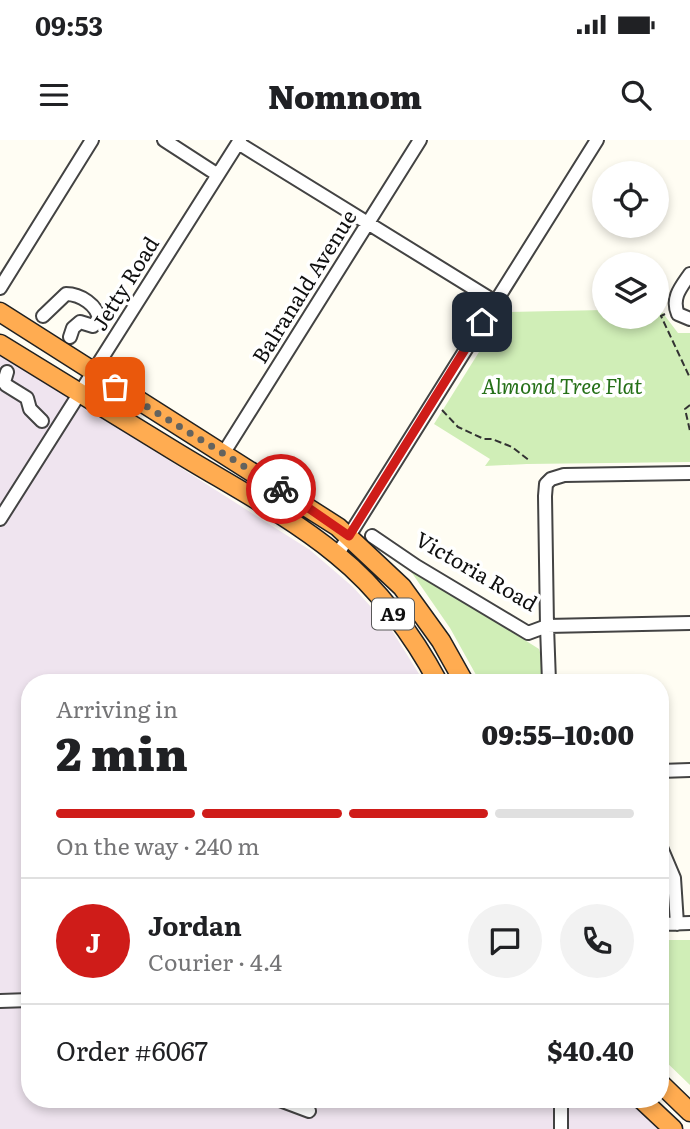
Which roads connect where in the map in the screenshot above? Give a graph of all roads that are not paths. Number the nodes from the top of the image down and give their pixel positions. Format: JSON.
{"nodes":[{"id":1,"x":92,"y":140,"type":"edge"},
{"id":2,"x":164,"y":140,"type":"edge"},
{"id":3,"x":420,"y":140,"type":"edge"},
{"id":4,"x":597,"y":140,"type":"edge"},
{"id":5,"x":239,"y":141,"type":"edge"},
{"id":6,"x":218,"y":175,"type":"junction"},
{"id":7,"x":368,"y":222,"type":"junction"},
{"id":8,"x":690,"y":274,"type":"edge"},
{"id":9,"x":0,"y":288,"type":"edge"},
{"id":10,"x":494,"y":301,"type":"junction"},
{"id":11,"x":0,"y":312,"type":"edge"},
{"id":12,"x":43,"y":316,"type":"dead end"},
{"id":13,"x":689,"y":319,"type":"edge"},
{"id":14,"x":70,"y":337,"type":"dead end"},
{"id":15,"x":0,"y":344,"type":"edge"},
{"id":16,"x":7,"y":372,"type":"dead end"},
{"id":17,"x":93,"y":373,"type":"junction"},
{"id":18,"x":79,"y":393,"type":"junction"},
{"id":19,"x":42,"y":421,"type":"dead end"},
{"id":20,"x":223,"y":454,"type":"junction"},
{"id":21,"x":690,"y":472,"type":"edge"},
{"id":22,"x":0,"y":519,"type":"edge"},
{"id":23,"x":349,"y":536,"type":"junction"},
{"id":24,"x":372,"y":536,"type":"dead end"},
{"id":25,"x":337,"y":555,"type":"junction"},
{"id":26,"x":411,"y":562,"type":"junction"},
{"id":27,"x":395,"y":581,"type":"junction"},
{"id":28,"x":690,"y":622,"type":"edge"},
{"id":29,"x":547,"y":626,"type":"junction"},
{"id":30,"x":433,"y":674,"type":"edge"},
{"id":31,"x":459,"y":674,"type":"edge"},
{"id":32,"x":550,"y":674,"type":"edge"},
{"id":33,"x":690,"y":770,"type":"edge"},
{"id":34,"x":669,"y":771,"type":"edge"},
{"id":35,"x":669,"y":866,"type":"edge"},
{"id":36,"x":684,"y":924,"type":"edge"},
{"id":37,"x":0,"y":1000,"type":"edge"},
{"id":38,"x":21,"y":1000,"type":"edge"},
{"id":39,"x":669,"y":1092,"type":"edge"},
{"id":40,"x":301,"y":1108,"type":"edge"},
{"id":41,"x":561,"y":1108,"type":"edge"},
{"id":42,"x":651,"y":1108,"type":"edge"},
{"id":43,"x":309,"y":1111,"type":"dead end"},
{"id":44,"x":690,"y":1112,"type":"edge"},
{"id":45,"x":561,"y":1129,"type":"edge"},
{"id":46,"x":673,"y":1129,"type":"edge"}],
"edges":[{"from":1,"to":9,"type":"street"},
{"from":2,"to":6,"type":"street"},
{"from":3,"to":7,"type":"street","name":"Balranald Avenue"},
{"from":4,"to":10,"type":"street"},
{"from":5,"to":6,"type":"street","name":"Jetty Road"},
{"from":5,"to":7,"type":"street"},
{"from":6,"to":17,"type":"street","name":"Jetty Road"},
{"from":7,"to":10,"type":"street"},
{"from":7,"to":20,"type":"street","name":"Balranald Avenue"},
{"from":8,"to":13,"type":"street"},
{"from":10,"to":23,"type":"street"},
{"from":11,"to":17,"type":"highway","number":"A9"},
{"from":12,"to":14,"type":"street"},
{"from":15,"to":18,"type":"highway","number":"A9"},
{"from":16,"to":19,"type":"street"},
{"from":17,"to":18,"type":"street","name":"Jetty Road"},
{"from":17,"to":20,"type":"highway","number":"A9"},
{"from":18,"to":22,"type":"street","name":"Jetty Road"},
{"from":18,"to":25,"type":"highway","number":"A9"},
{"from":20,"to":23,"type":"highway","number":"A9"},
{"from":21,"to":29,"type":"street"},
{"from":23,"to":25,"type":"street"},
{"from":23,"to":27,"type":"highway","number":"A9"},
{"from":24,"to":26,"type":"street","name":"Victoria Road"},
{"from":25,"to":30,"type":"highway","number":"A9"},
{"from":26,"to":27,"type":"street"},
{"from":26,"to":29,"type":"street","name":"Victoria Road"},
{"from":27,"to":31,"type":"highway","number":"A9"},
{"from":28,"to":29,"type":"street"},
{"from":29,"to":32,"type":"street","name":"Victoria Road"},
{"from":33,"to":34,"type":"street"},
{"from":35,"to":36,"type":"street"},
{"from":37,"to":38,"type":"street"},
{"from":39,"to":44,"type":"highway"},
{"from":40,"to":43,"type":"street"},
{"from":41,"to":45,"type":"street"},
{"from":42,"to":46,"type":"highway"}]}
